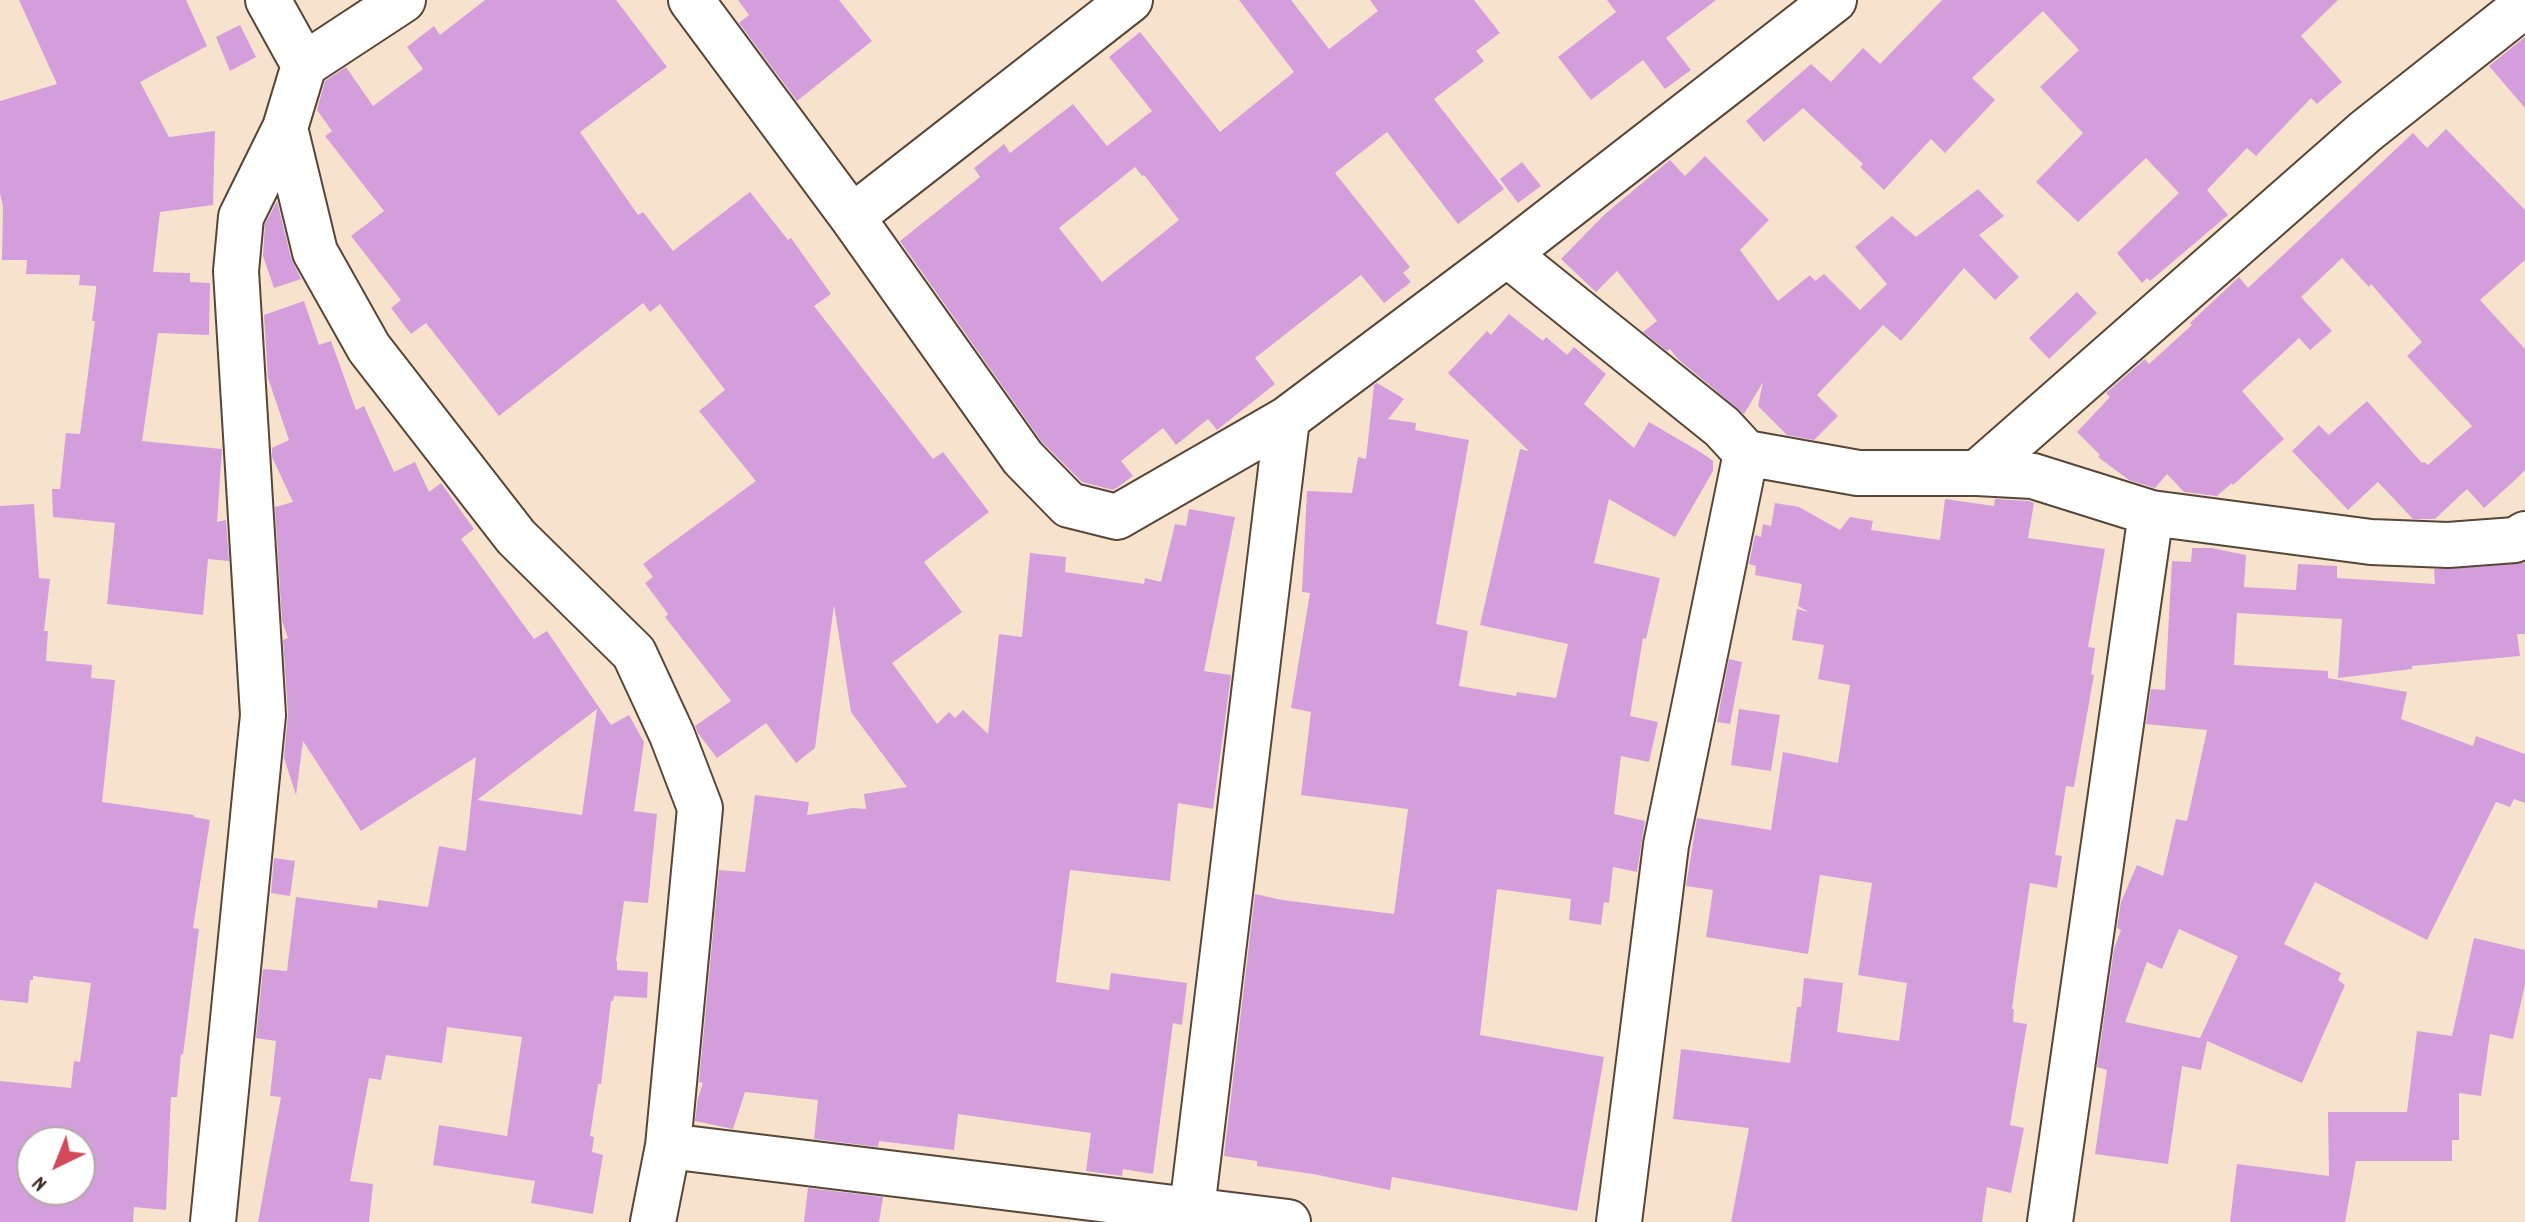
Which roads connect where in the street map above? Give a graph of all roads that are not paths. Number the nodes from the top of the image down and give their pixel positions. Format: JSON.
{"nodes":[{"id":1,"x":268,"y":0,"type":"edge"},
{"id":2,"x":403,"y":0,"type":"edge"},
{"id":3,"x":691,"y":0,"type":"edge"},
{"id":4,"x":1130,"y":0,"type":"edge"},
{"id":5,"x":1834,"y":0,"type":"edge"},
{"id":6,"x":2525,"y":5,"type":"edge"},
{"id":7,"x":304,"y":65,"type":"junction"},
{"id":8,"x":285,"y":128,"type":"junction"},
{"id":9,"x":852,"y":217,"type":"junction"},
{"id":10,"x":1507,"y":254,"type":"junction"},
{"id":11,"x":1287,"y":419,"type":"junction"},
{"id":12,"x":1746,"y":453,"type":"junction"},
{"id":13,"x":1977,"y":473,"type":"junction"},
{"id":14,"x":2151,"y":513,"type":"junction"},
{"id":15,"x":2525,"y":534,"type":"edge"},
{"id":16,"x":668,"y":1146,"type":"junction"},
{"id":17,"x":1192,"y":1209,"type":"junction"},
{"id":18,"x":213,"y":1222,"type":"edge"},
{"id":19,"x":653,"y":1222,"type":"edge"},
{"id":20,"x":1288,"y":1222,"type":"edge"},
{"id":21,"x":1619,"y":1222,"type":"edge"},
{"id":22,"x":2050,"y":1222,"type":"edge"}],
"edges":[{"from":1,"to":7,"type":"street"},
{"from":2,"to":7,"type":"street"},
{"from":3,"to":9,"type":"street"},
{"from":4,"to":9,"type":"street"},
{"from":5,"to":10,"type":"street"},
{"from":6,"to":13,"type":"street"},
{"from":7,"to":8,"type":"street"},
{"from":8,"to":16,"type":"street"},
{"from":8,"to":18,"type":"street"},
{"from":9,"to":11,"type":"street"},
{"from":10,"to":11,"type":"street"},
{"from":10,"to":12,"type":"street"},
{"from":11,"to":17,"type":"street"},
{"from":12,"to":13,"type":"street"},
{"from":12,"to":21,"type":"street"},
{"from":13,"to":14,"type":"street"},
{"from":14,"to":15,"type":"street"},
{"from":14,"to":22,"type":"street"},
{"from":16,"to":17,"type":"street"},
{"from":16,"to":19,"type":"street"},
{"from":17,"to":20,"type":"street"}]}
